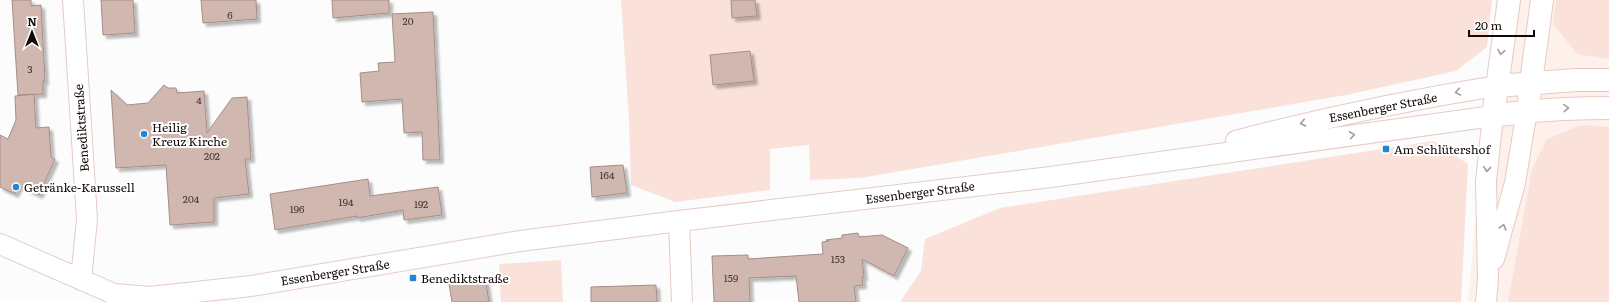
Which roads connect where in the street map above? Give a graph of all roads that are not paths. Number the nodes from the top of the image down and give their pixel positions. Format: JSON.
{"nodes":[{"id":1,"x":73,"y":0,"type":"edge"},
{"id":2,"x":1509,"y":0,"type":"edge"},
{"id":3,"x":1542,"y":0,"type":"edge"},
{"id":4,"x":1609,"y":80,"type":"edge"},
{"id":5,"x":1531,"y":83,"type":"junction"},
{"id":6,"x":1496,"y":86,"type":"junction"},
{"id":7,"x":1609,"y":108,"type":"edge"},
{"id":8,"x":1527,"y":110,"type":"junction"},
{"id":9,"x":1493,"y":116,"type":"junction"},
{"id":10,"x":1161,"y":161,"type":"junction"},
{"id":11,"x":679,"y":221,"type":"junction"},
{"id":12,"x":0,"y":244,"type":"edge"},
{"id":13,"x":1488,"y":278,"type":"junction"},
{"id":14,"x":81,"y":280,"type":"junction"},
{"id":15,"x":115,"y":298,"type":"edge"},
{"id":16,"x":682,"y":302,"type":"edge"},
{"id":17,"x":1486,"y":302,"type":"edge"}],
"edges":[{"from":1,"to":14,"type":"street","name":"Benediktstraße"},
{"from":2,"to":6,"type":"street","one_way":true},
{"from":3,"to":5,"type":"street"},
{"from":4,"to":5,"type":"street","name":"Essenberger Straße"},
{"from":5,"to":6,"type":"street","name":"Essenberger Straße"},
{"from":5,"to":8,"type":"street"},
{"from":6,"to":9,"type":"street"},
{"from":6,"to":10,"type":"street","name":"Essenberger Straße","one_way":true},
{"from":8,"to":7,"type":"street","name":"Essenberger Straße","one_way":true},
{"from":8,"to":9,"type":"street","name":"Essenberger Straße"},
{"from":13,"to":8,"type":"street","one_way":true},
{"from":10,"to":9,"type":"street","name":"Essenberger Straße","one_way":true},
{"from":9,"to":13,"type":"street","one_way":true},
{"from":10,"to":11,"type":"street","name":"Essenberger Straße"},
{"from":11,"to":15,"type":"street","name":"Essenberger Straße"},
{"from":11,"to":16,"type":"street"},
{"from":12,"to":14,"type":"street","name":"Essenberger Straße"},
{"from":13,"to":17,"type":"street"},
{"from":14,"to":15,"type":"street","name":"Essenberger Straße"}]}
